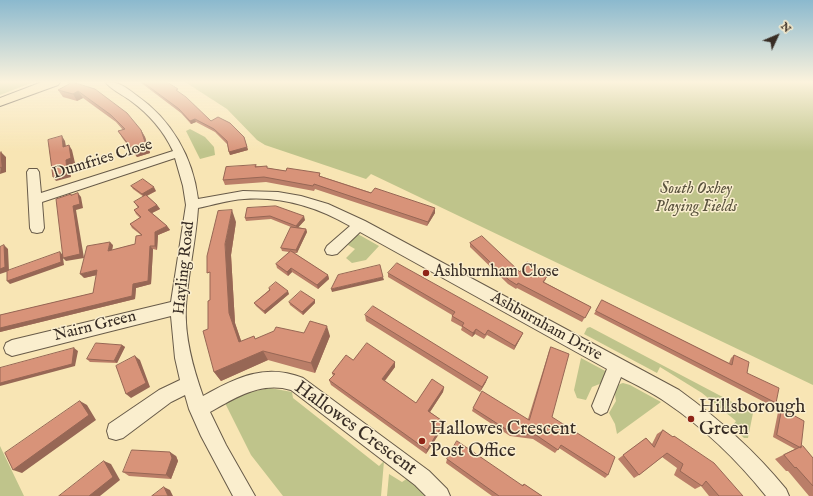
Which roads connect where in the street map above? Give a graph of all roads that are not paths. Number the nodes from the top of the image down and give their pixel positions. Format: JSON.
{"nodes":[{"id":1,"x":142,"y":105,"type":"edge"},
{"id":2,"x":180,"y":153,"type":"junction"},
{"id":3,"x":33,"y":172,"type":"dead end"},
{"id":4,"x":36,"y":199,"type":"junction"},
{"id":5,"x":192,"y":205,"type":"junction"},
{"id":6,"x":360,"y":224,"type":"junction"},
{"id":7,"x":37,"y":228,"type":"dead end"},
{"id":8,"x":332,"y":250,"type":"dead end"},
{"id":9,"x":178,"y":307,"type":"junction"},
{"id":10,"x":12,"y":348,"type":"dead end"},
{"id":11,"x":617,"y":365,"type":"junction"},
{"id":12,"x":190,"y":384,"type":"junction"},
{"id":13,"x":601,"y":406,"type":"dead end"},
{"id":14,"x":198,"y":409,"type":"junction"},
{"id":15,"x":116,"y":431,"type":"dead end"},
{"id":16,"x":245,"y":496,"type":"edge"},
{"id":17,"x":440,"y":496,"type":"edge"},
{"id":18,"x":779,"y":496,"type":"edge"}],
"edges":[{"from":1,"to":2,"type":"street","name":"Hayling Road"},
{"from":2,"to":4,"type":"street","name":"Dumfries Close"},
{"from":2,"to":5,"type":"street","name":"Hayling Road"},
{"from":3,"to":4,"type":"street","name":"Dumfries Close"},
{"from":4,"to":7,"type":"street","name":"Dumfries Close"},
{"from":5,"to":6,"type":"street","name":"Ashburnham Drive"},
{"from":5,"to":9,"type":"street","name":"Hayling Road"},
{"from":6,"to":8,"type":"street"},
{"from":6,"to":11,"type":"street","name":"Ashburnham Drive"},
{"from":9,"to":10,"type":"street","name":"Nairn Green"},
{"from":9,"to":12,"type":"street","name":"Hayling Road"},
{"from":11,"to":13,"type":"street"},
{"from":11,"to":18,"type":"street","name":"Ashburnham Drive"},
{"from":12,"to":14,"type":"street","name":"Hayling Road"},
{"from":12,"to":15,"type":"street"},
{"from":14,"to":16,"type":"street","name":"Hayling Road"},
{"from":14,"to":17,"type":"street","name":"Hallowes Crescent"}]}
